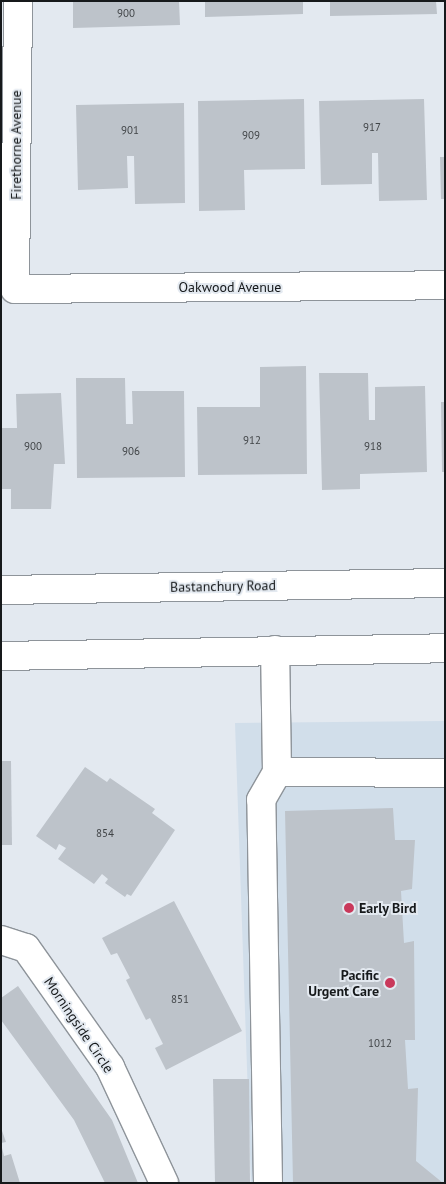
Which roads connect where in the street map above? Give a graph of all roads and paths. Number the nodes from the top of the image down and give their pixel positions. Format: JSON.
{"nodes":[{"id":1,"x":18,"y":1,"type":"edge"},
{"id":2,"x":445,"y":286,"type":"edge"},
{"id":3,"x":15,"y":289,"type":"joint"},
{"id":4,"x":445,"y":583,"type":"edge"},
{"id":5,"x":1,"y":590,"type":"edge"},
{"id":6,"x":445,"y":648,"type":"edge"},
{"id":7,"x":275,"y":650,"type":"junction"},
{"id":8,"x":1,"y":656,"type":"edge"},
{"id":9,"x":277,"y":772,"type":"junction"},
{"id":10,"x":445,"y":773,"type":"edge"},
{"id":11,"x":1,"y":940,"type":"edge"},
{"id":12,"x":164,"y":1183,"type":"edge"},
{"id":13,"x":268,"y":1183,"type":"edge"}],
"edges":[{"from":1,"to":3,"type":"street","name":"Firethorne Avenue"},
{"from":2,"to":3,"type":"street","name":"Oakwood Avenue"},
{"from":4,"to":5,"type":"street","name":"Bastanchury Road"},
{"from":6,"to":7,"type":"street"},
{"from":7,"to":8,"type":"street"},
{"from":7,"to":9,"type":"street"},
{"from":9,"to":10,"type":"street"},
{"from":9,"to":13,"type":"street"},
{"from":11,"to":12,"type":"street","name":"Morningside Circle"}]}
